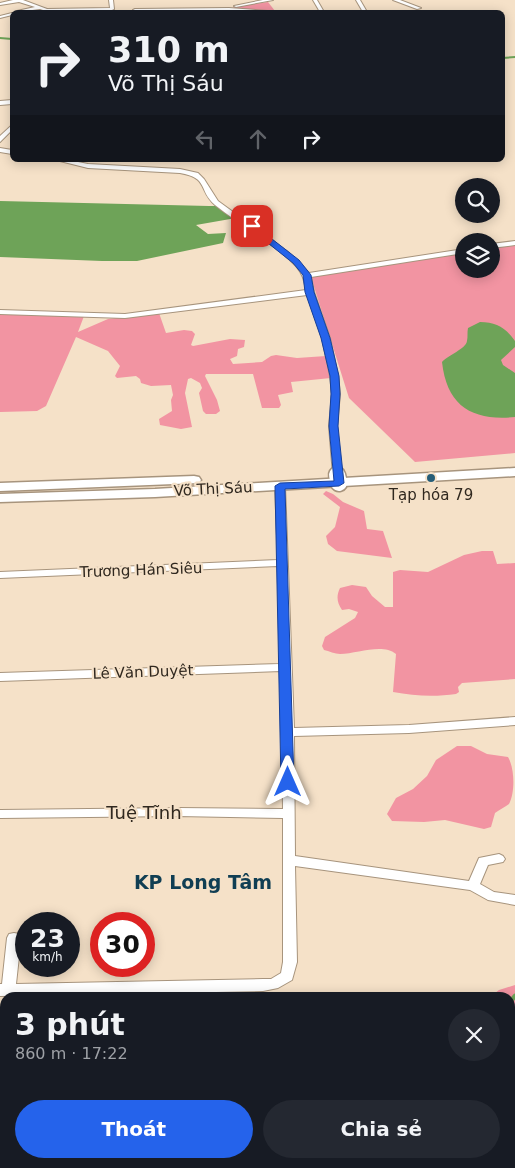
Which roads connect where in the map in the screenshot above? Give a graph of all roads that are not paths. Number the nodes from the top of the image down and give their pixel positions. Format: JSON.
{"nodes":[{"id":1,"x":20,"y":0,"type":"edge"},
{"id":2,"x":111,"y":0,"type":"edge"},
{"id":3,"x":192,"y":0,"type":"edge"},
{"id":4,"x":233,"y":0,"type":"edge"},
{"id":5,"x":272,"y":0,"type":"edge"},
{"id":6,"x":394,"y":0,"type":"edge"},
{"id":7,"x":427,"y":0,"type":"edge"},
{"id":8,"x":436,"y":2,"type":"dead end"},
{"id":9,"x":0,"y":4,"type":"edge"},
{"id":10,"x":235,"y":6,"type":"junction"},
{"id":11,"x":40,"y":8,"type":"junction"},
{"id":12,"x":419,"y":8,"type":"dead end"},
{"id":13,"x":194,"y":9,"type":"junction"},
{"id":14,"x":221,"y":9,"type":"junction"},
{"id":15,"x":30,"y":10,"type":"edge"},
{"id":16,"x":135,"y":10,"type":"dead end"},
{"id":17,"x":240,"y":10,"type":"edge"},
{"id":18,"x":10,"y":129,"type":"edge"},
{"id":19,"x":0,"y":140,"type":"edge"},
{"id":20,"x":69,"y":162,"type":"edge"},
{"id":21,"x":176,"y":162,"type":"dead end"},
{"id":22,"x":180,"y":171,"type":"junction"},
{"id":23,"x":515,"y":243,"type":"edge"},
{"id":24,"x":500,"y":245,"type":"edge"},
{"id":25,"x":455,"y":252,"type":"edge"},
{"id":26,"x":307,"y":275,"type":"junction"},
{"id":27,"x":310,"y":292,"type":"junction"},
{"id":28,"x":0,"y":312,"type":"edge"},
{"id":29,"x":515,"y":463,"type":"edge"},
{"id":30,"x":515,"y":472,"type":"edge"},
{"id":31,"x":338,"y":479,"type":"junction"},
{"id":32,"x":280,"y":486,"type":"junction"},
{"id":33,"x":0,"y":487,"type":"edge"},
{"id":34,"x":0,"y":498,"type":"edge"},
{"id":35,"x":282,"y":563,"type":"junction"},
{"id":36,"x":0,"y":575,"type":"edge"},
{"id":37,"x":286,"y":667,"type":"junction"},
{"id":38,"x":0,"y":677,"type":"edge"},
{"id":39,"x":515,"y":721,"type":"edge"},
{"id":40,"x":288,"y":732,"type":"junction"},
{"id":41,"x":0,"y":814,"type":"edge"},
{"id":42,"x":288,"y":814,"type":"junction"},
{"id":43,"x":498,"y":859,"type":"dead end"},
{"id":44,"x":289,"y":860,"type":"junction"},
{"id":45,"x":473,"y":886,"type":"junction"},
{"id":46,"x":515,"y":900,"type":"edge"},
{"id":47,"x":14,"y":938,"type":"dead end"},
{"id":48,"x":4,"y":990,"type":"edge"}],
"edges":[{"from":1,"to":9,"type":"street"},
{"from":1,"to":11,"type":"street"},
{"from":2,"to":11,"type":"street"},
{"from":3,"to":13,"type":"street"},
{"from":4,"to":10,"type":"street"},
{"from":5,"to":10,"type":"street"},
{"from":6,"to":12,"type":"street"},
{"from":7,"to":8,"type":"street"},
{"from":10,"to":14,"type":"street"},
{"from":11,"to":15,"type":"street"},
{"from":13,"to":14,"type":"street"},
{"from":13,"to":16,"type":"street"},
{"from":14,"to":17,"type":"street"},
{"from":18,"to":19,"type":"street"},
{"from":20,"to":22,"type":"street"},
{"from":21,"to":22,"type":"street"},
{"from":22,"to":26,"type":"street"},
{"from":23,"to":24,"type":"street"},
{"from":25,"to":26,"type":"street"},
{"from":26,"to":27,"type":"street"},
{"from":27,"to":28,"type":"street"},
{"from":27,"to":31,"type":"street"},
{"from":29,"to":31,"type":"main road","name":"Võ Thị Sáu"},
{"from":30,"to":31,"type":"main road","name":"Võ Thị Sáu"},
{"from":31,"to":32,"type":"main road","name":"Võ Thị Sáu"},
{"from":31,"to":33,"type":"main road","name":"Võ Thị Sáu"},
{"from":32,"to":34,"type":"main road","name":"Võ Thị Sáu"},
{"from":32,"to":35,"type":"street"},
{"from":35,"to":36,"type":"street","name":"Trương Hán Siêu"},
{"from":35,"to":37,"type":"street"},
{"from":37,"to":38,"type":"street","name":"Lê Văn Duyệt"},
{"from":37,"to":40,"type":"street"},
{"from":39,"to":40,"type":"street"},
{"from":40,"to":42,"type":"street"},
{"from":41,"to":42,"type":"street","name":"Tuệ Tĩnh"},
{"from":42,"to":44,"type":"street"},
{"from":43,"to":45,"type":"street"},
{"from":44,"to":45,"type":"street"},
{"from":44,"to":48,"type":"street"},
{"from":45,"to":46,"type":"street"},
{"from":47,"to":48,"type":"street"}]}
